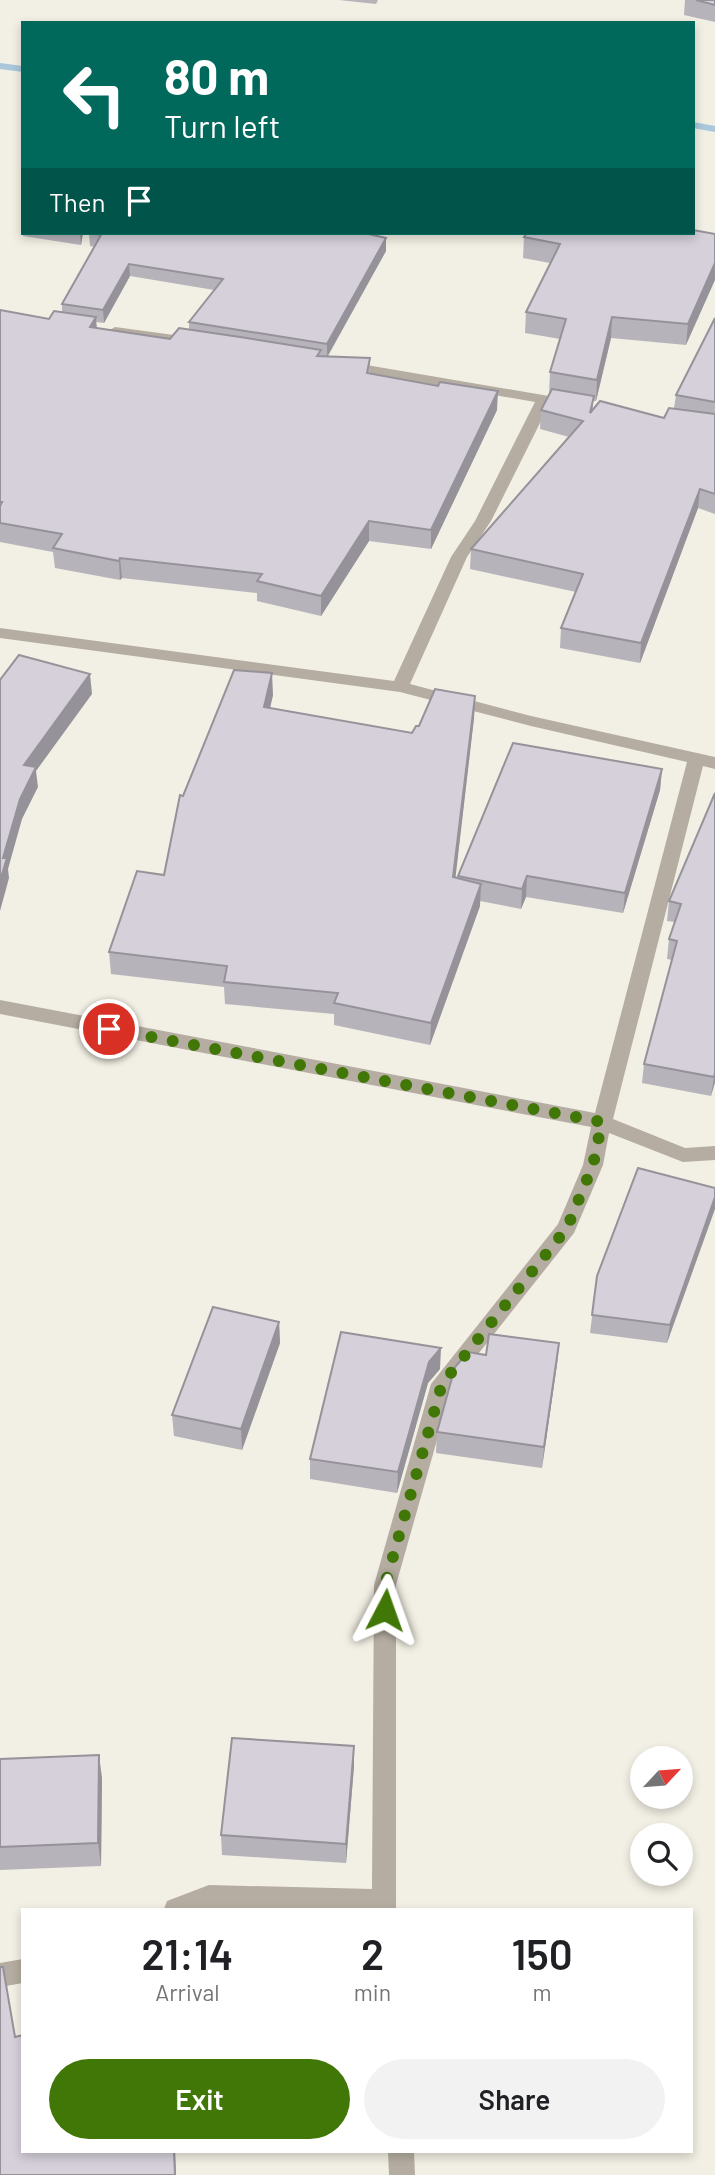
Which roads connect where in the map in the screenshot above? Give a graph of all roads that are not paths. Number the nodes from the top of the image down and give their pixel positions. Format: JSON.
{"nodes":[{"id":1,"x":94,"y":328,"type":"edge"},
{"id":2,"x":215,"y":345,"type":"edge"},
{"id":3,"x":328,"y":363,"type":"edge"},
{"id":4,"x":544,"y":400,"type":"junction"},
{"id":5,"x":583,"y":406,"type":"edge"},
{"id":6,"x":0,"y":633,"type":"edge"},
{"id":7,"x":19,"y":635,"type":"junction"},
{"id":8,"x":0,"y":643,"type":"edge"},
{"id":9,"x":400,"y":687,"type":"junction"},
{"id":10,"x":706,"y":762,"type":"edge"},
{"id":11,"x":0,"y":1007,"type":"edge"},
{"id":12,"x":602,"y":1122,"type":"junction"},
{"id":13,"x":715,"y":1153,"type":"edge"},
{"id":14,"x":384,"y":1905,"type":"edge"},
{"id":15,"x":179,"y":1908,"type":"edge"},
{"id":16,"x":21,"y":1971,"type":"edge"},
{"id":17,"x":0,"y":1975,"type":"edge"},
{"id":18,"x":401,"y":2153,"type":"edge"},
{"id":19,"x":402,"y":2175,"type":"edge"}],
"edges":[{"from":1,"to":2,"type":"street"},
{"from":3,"to":4,"type":"street"},
{"from":4,"to":5,"type":"street"},
{"from":4,"to":9,"type":"street"},
{"from":6,"to":7,"type":"street"},
{"from":7,"to":8,"type":"street"},
{"from":7,"to":9,"type":"street"},
{"from":9,"to":10,"type":"street"},
{"from":10,"to":12,"type":"street"},
{"from":11,"to":12,"type":"street"},
{"from":12,"to":13,"type":"street"},
{"from":12,"to":14,"type":"street"},
{"from":14,"to":15,"type":"street"},
{"from":16,"to":17,"type":"street"},
{"from":18,"to":19,"type":"street"}]}
